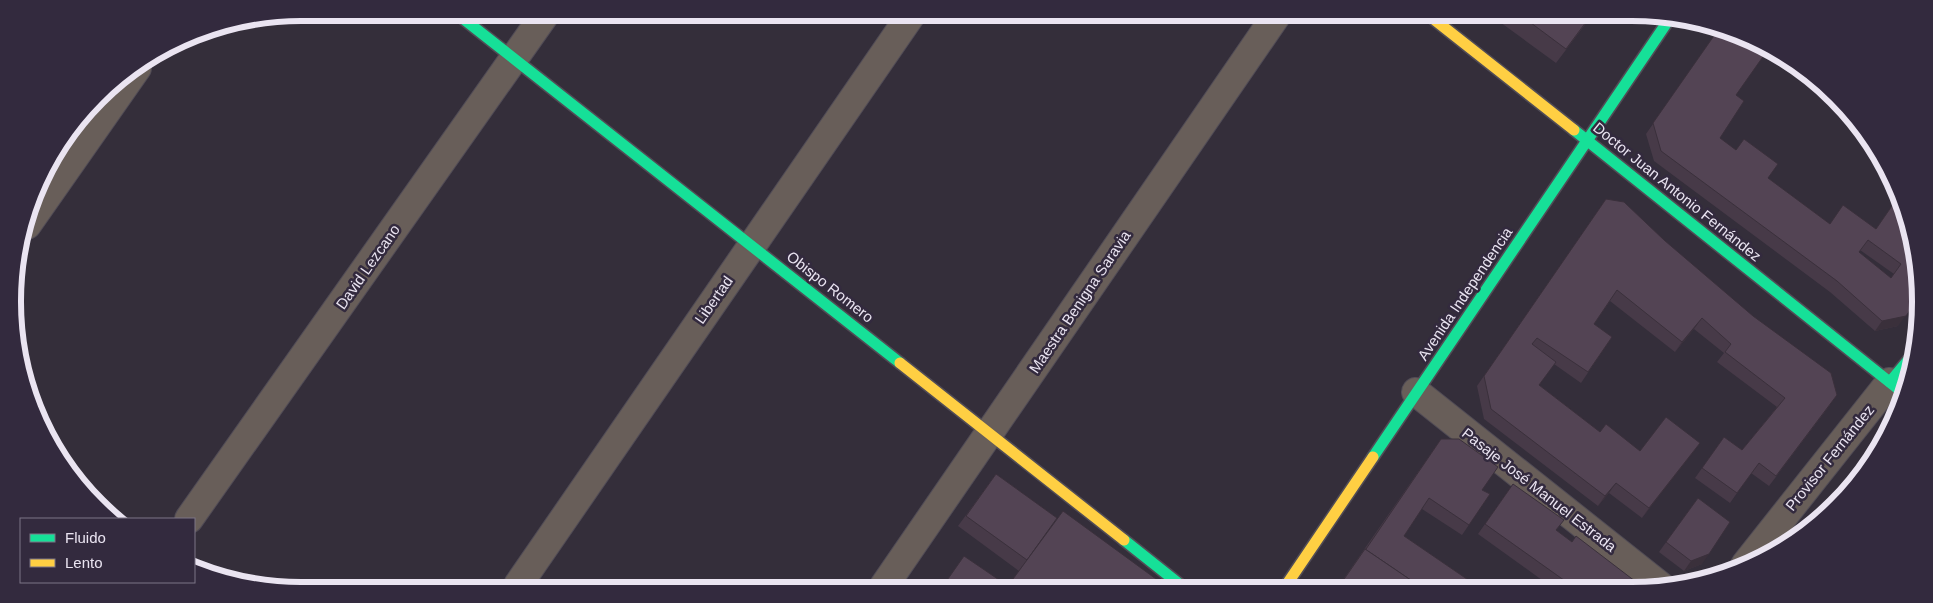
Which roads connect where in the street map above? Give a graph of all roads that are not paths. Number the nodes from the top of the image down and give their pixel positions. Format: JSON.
{"nodes":[{"id":1,"x":466,"y":21,"type":"edge"},
{"id":2,"x":541,"y":21,"type":"edge"},
{"id":3,"x":907,"y":21,"type":"edge"},
{"id":4,"x":1273,"y":21,"type":"edge"},
{"id":5,"x":1436,"y":21,"type":"edge"},
{"id":6,"x":1666,"y":24,"type":"edge"},
{"id":7,"x":514,"y":60,"type":"junction"},
{"id":8,"x":127,"y":83,"type":"edge"},
{"id":9,"x":1588,"y":140,"type":"junction"},
{"id":10,"x":35,"y":213,"type":"edge"},
{"id":11,"x":752,"y":245,"type":"junction"},
{"id":12,"x":1896,"y":387,"type":"edge"},
{"id":13,"x":1416,"y":392,"type":"junction"},
{"id":14,"x":991,"y":433,"type":"junction"},
{"id":15,"x":190,"y":518,"type":"edge"},
{"id":16,"x":1755,"y":553,"type":"edge"},
{"id":17,"x":1653,"y":581,"type":"edge"},
{"id":18,"x":521,"y":582,"type":"edge"},
{"id":19,"x":887,"y":582,"type":"edge"},
{"id":20,"x":1177,"y":582,"type":"edge"},
{"id":21,"x":1288,"y":582,"type":"edge"}],
"edges":[{"from":1,"to":7,"type":"street","name":"Obispo Romero"},
{"from":2,"to":7,"type":"street","name":"David Lezcano"},
{"from":3,"to":11,"type":"street","name":"Libertad"},
{"from":4,"to":14,"type":"street","name":"Maestra Benigna Saravia"},
{"from":5,"to":9,"type":"street","name":"Doctor Juan Antonio Fernández"},
{"from":6,"to":9,"type":"street","name":"Avenida Independencia"},
{"from":7,"to":11,"type":"street","name":"Obispo Romero"},
{"from":7,"to":15,"type":"street","name":"David Lezcano"},
{"from":8,"to":10,"type":"street"},
{"from":9,"to":12,"type":"street","name":"Doctor Juan Antonio Fernández"},
{"from":9,"to":13,"type":"street","name":"Avenida Independencia"},
{"from":11,"to":14,"type":"street","name":"Obispo Romero"},
{"from":11,"to":18,"type":"street","name":"Libertad"},
{"from":12,"to":16,"type":"street","name":"Provisor Fernández"},
{"from":13,"to":17,"type":"street","name":"Pasaje José Manuel Estrada"},
{"from":13,"to":21,"type":"street","name":"Avenida Independencia"},
{"from":14,"to":19,"type":"street","name":"Maestra Benigna Saravia"},
{"from":14,"to":20,"type":"street","name":"Obispo Romero"}]}
